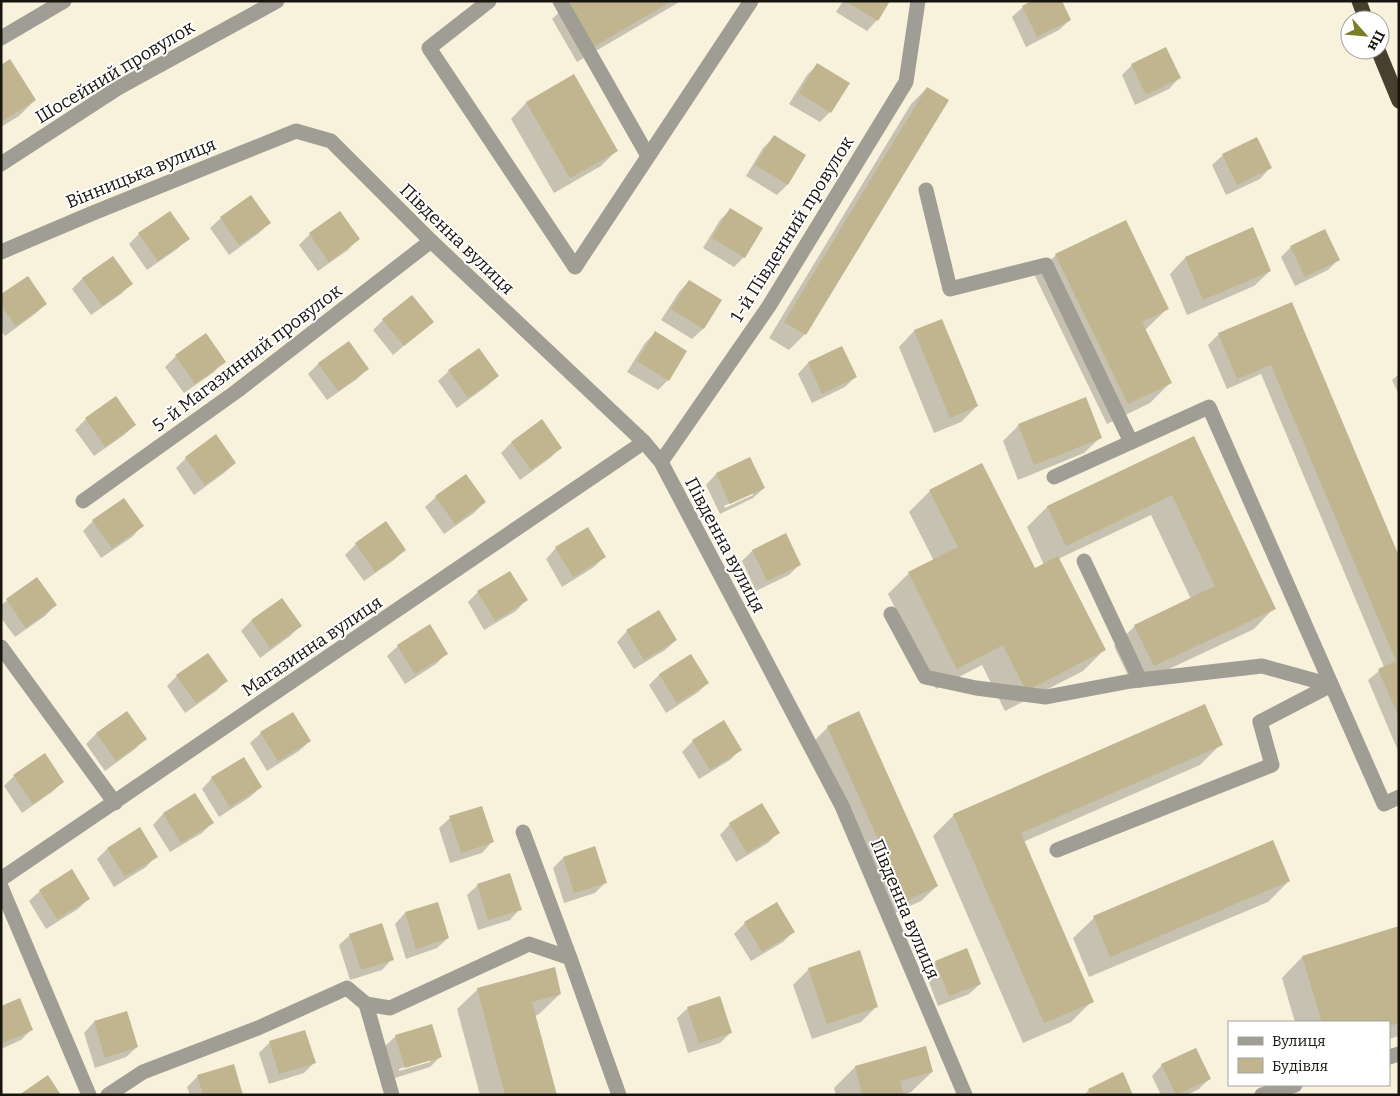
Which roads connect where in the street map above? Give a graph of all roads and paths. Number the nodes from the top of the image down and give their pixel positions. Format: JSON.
{"nodes":[{"id":1,"x":64,"y":1,"type":"edge"},
{"id":2,"x":277,"y":1,"type":"edge"},
{"id":3,"x":489,"y":1,"type":"edge"},
{"id":4,"x":560,"y":1,"type":"edge"},
{"id":5,"x":751,"y":1,"type":"edge"},
{"id":6,"x":918,"y":1,"type":"edge"},
{"id":7,"x":1,"y":38,"type":"edge"},
{"id":8,"x":1382,"y":60,"type":"edge"},
{"id":9,"x":1399,"y":101,"type":"edge"},
{"id":10,"x":296,"y":131,"type":"joint"},
{"id":11,"x":648,"y":156,"type":"junction"},
{"id":12,"x":1,"y":164,"type":"edge"},
{"id":13,"x":926,"y":190,"type":"dead end"},
{"id":14,"x":431,"y":241,"type":"junction"},
{"id":15,"x":1,"y":252,"type":"edge"},
{"id":16,"x":644,"y":442,"type":"junction"},
{"id":17,"x":1131,"y":442,"type":"junction"},
{"id":18,"x":660,"y":462,"type":"junction"},
{"id":19,"x":1054,"y":477,"type":"dead end"},
{"id":20,"x":83,"y":501,"type":"dead end"},
{"id":21,"x":1084,"y":561,"type":"dead end"},
{"id":22,"x":891,"y":614,"type":"dead end"},
{"id":23,"x":1,"y":647,"type":"edge"},
{"id":24,"x":1140,"y":680,"type":"junction"},
{"id":25,"x":1332,"y":685,"type":"junction"},
{"id":26,"x":1399,"y":797,"type":"edge"},
{"id":27,"x":115,"y":803,"type":"junction"},
{"id":28,"x":523,"y":832,"type":"dead end"},
{"id":29,"x":1057,"y":850,"type":"dead end"},
{"id":30,"x":1,"y":880,"type":"edge"},
{"id":31,"x":1,"y":887,"type":"edge"},
{"id":32,"x":570,"y":958,"type":"junction"},
{"id":33,"x":366,"y":1004,"type":"junction"},
{"id":34,"x":1293,"y":1086,"type":"edge"},
{"id":35,"x":89,"y":1095,"type":"edge"},
{"id":36,"x":108,"y":1095,"type":"edge"},
{"id":37,"x":392,"y":1095,"type":"edge"},
{"id":38,"x":619,"y":1095,"type":"edge"},
{"id":39,"x":965,"y":1095,"type":"edge"},
{"id":40,"x":1262,"y":1095,"type":"edge"}],
"edges":[{"from":1,"to":7,"type":"street"},
{"from":2,"to":12,"type":"street","name":"Шосейний провулок"},
{"from":3,"to":11,"type":"street"},
{"from":4,"to":11,"type":"street"},
{"from":5,"to":11,"type":"street"},
{"from":6,"to":18,"type":"street","name":"1-й Південний провулок"},
{"from":8,"to":9,"type":"highway"},
{"from":10,"to":14,"type":"street","name":"Південна вулиця"},
{"from":10,"to":15,"type":"street","name":"Вінницька вулиця"},
{"from":13,"to":17,"type":"street"},
{"from":14,"to":16,"type":"street","name":"Південна вулиця"},
{"from":14,"to":20,"type":"street","name":"5-й Магазинний провулок"},
{"from":16,"to":18,"type":"street","name":"Південна вулиця"},
{"from":16,"to":27,"type":"street","name":"Магазинна вулиця"},
{"from":17,"to":19,"type":"street"},
{"from":17,"to":25,"type":"street"},
{"from":18,"to":39,"type":"street","name":"Південна вулиця"},
{"from":21,"to":24,"type":"street"},
{"from":22,"to":24,"type":"street"},
{"from":23,"to":27,"type":"street"},
{"from":24,"to":25,"type":"street"},
{"from":25,"to":26,"type":"street"},
{"from":25,"to":29,"type":"street"},
{"from":27,"to":30,"type":"street","name":"Магазинна вулиця"},
{"from":28,"to":32,"type":"street"},
{"from":31,"to":35,"type":"street"},
{"from":32,"to":33,"type":"street"},
{"from":32,"to":38,"type":"street"},
{"from":33,"to":36,"type":"street"},
{"from":33,"to":37,"type":"street"},
{"from":34,"to":40,"type":"street"}]}
